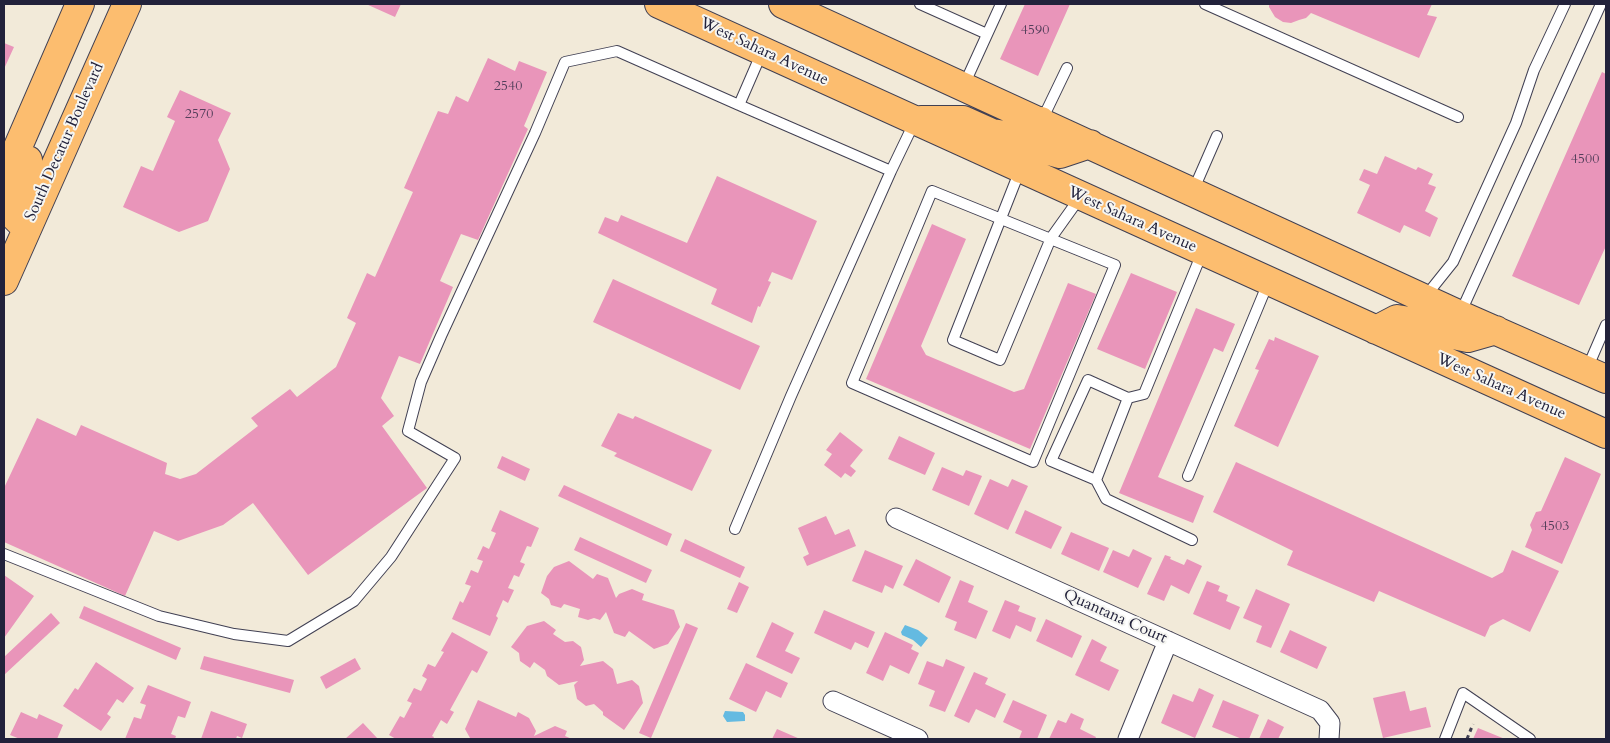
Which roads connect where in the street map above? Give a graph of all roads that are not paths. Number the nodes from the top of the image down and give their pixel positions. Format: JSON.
{"nodes":[{"id":1,"x":80,"y":4,"type":"edge"},
{"id":2,"x":127,"y":4,"type":"edge"},
{"id":3,"x":659,"y":4,"type":"edge"},
{"id":4,"x":783,"y":4,"type":"edge"},
{"id":5,"x":920,"y":4,"type":"edge"},
{"id":6,"x":1000,"y":4,"type":"edge"},
{"id":7,"x":1205,"y":4,"type":"edge"},
{"id":8,"x":1565,"y":4,"type":"edge"},
{"id":9,"x":1600,"y":4,"type":"edge"},
{"id":10,"x":987,"y":34,"type":"junction"},
{"id":11,"x":762,"y":51,"type":"junction"},
{"id":12,"x":1067,"y":68,"type":"dead end"},
{"id":13,"x":963,"y":85,"type":"junction"},
{"id":14,"x":45,"y":86,"type":"junction"},
{"id":15,"x":739,"y":105,"type":"junction"},
{"id":16,"x":1458,"y":117,"type":"dead end"},
{"id":17,"x":915,"y":121,"type":"junction"},
{"id":18,"x":1041,"y":121,"type":"junction"},
{"id":19,"x":1217,"y":136,"type":"dead end"},
{"id":20,"x":1090,"y":144,"type":"junction"},
{"id":21,"x":1021,"y":169,"type":"junction"},
{"id":22,"x":891,"y":171,"type":"junction"},
{"id":23,"x":4,"y":179,"type":"edge"},
{"id":24,"x":1193,"y":191,"type":"junction"},
{"id":25,"x":1080,"y":196,"type":"junction"},
{"id":26,"x":1000,"y":219,"type":"junction"},
{"id":27,"x":27,"y":229,"type":"junction"},
{"id":28,"x":1051,"y":238,"type":"junction"},
{"id":29,"x":1202,"y":252,"type":"junction"},
{"id":30,"x":4,"y":281,"type":"edge"},
{"id":31,"x":1269,"y":282,"type":"junction"},
{"id":32,"x":1425,"y":298,"type":"junction"},
{"id":33,"x":1460,"y":315,"type":"junction"},
{"id":34,"x":1606,"y":325,"type":"edge"},
{"id":35,"x":1376,"y":330,"type":"junction"},
{"id":36,"x":1496,"y":330,"type":"junction"},
{"id":37,"x":1427,"y":354,"type":"junction"},
{"id":38,"x":1596,"y":375,"type":"edge"},
{"id":39,"x":1128,"y":398,"type":"junction"},
{"id":40,"x":1606,"y":434,"type":"edge"},
{"id":41,"x":1188,"y":476,"type":"dead end"},
{"id":42,"x":1096,"y":480,"type":"junction"},
{"id":43,"x":896,"y":518,"type":"dead end"},
{"id":44,"x":735,"y":529,"type":"dead end"},
{"id":45,"x":1192,"y":540,"type":"dead end"},
{"id":46,"x":4,"y":554,"type":"edge"},
{"id":47,"x":1168,"y":641,"type":"junction"},
{"id":48,"x":834,"y":701,"type":"dead end"},
{"id":49,"x":1330,"y":731,"type":"edge"},
{"id":50,"x":918,"y":739,"type":"edge"},
{"id":51,"x":1128,"y":739,"type":"edge"},
{"id":52,"x":1445,"y":739,"type":"edge"},
{"id":53,"x":1530,"y":739,"type":"edge"}],
"edges":[{"from":1,"to":14,"type":"main road"},
{"from":2,"to":27,"type":"main road","name":"South Decatur Boulevard"},
{"from":3,"to":11,"type":"main road","name":"West Sahara Avenue"},
{"from":4,"to":13,"type":"main road"},
{"from":5,"to":10,"type":"lane"},
{"from":6,"to":10,"type":"lane"},
{"from":7,"to":16,"type":"lane"},
{"from":8,"to":32,"type":"lane"},
{"from":9,"to":33,"type":"lane"},
{"from":10,"to":13,"type":"lane"},
{"from":11,"to":15,"type":"lane"},
{"from":11,"to":17,"type":"main road","name":"West Sahara Avenue"},
{"from":12,"to":18,"type":"lane"},
{"from":13,"to":18,"type":"main road"},
{"from":14,"to":23,"type":"main road"},
{"from":14,"to":27,"type":"main road"},
{"from":15,"to":22,"type":"lane"},
{"from":15,"to":46,"type":"lane"},
{"from":17,"to":18,"type":"main road"},
{"from":17,"to":21,"type":"main road","name":"West Sahara Avenue"},
{"from":17,"to":22,"type":"lane"},
{"from":18,"to":20,"type":"main road"},
{"from":19,"to":24,"type":"lane"},
{"from":20,"to":21,"type":"main road"},
{"from":20,"to":24,"type":"main road"},
{"from":21,"to":25,"type":"main road","name":"West Sahara Avenue"},
{"from":21,"to":26,"type":"lane"},
{"from":22,"to":44,"type":"lane"},
{"from":24,"to":32,"type":"main road"},
{"from":25,"to":28,"type":"lane"},
{"from":25,"to":29,"type":"main road","name":"West Sahara Avenue"},
{"from":26,"to":28,"type":"lane"},
{"from":26,"to":28,"type":"lane"},
{"from":26,"to":28,"type":"lane"},
{"from":27,"to":30,"type":"main road","name":"South Decatur Boulevard"},
{"from":29,"to":31,"type":"main road","name":"West Sahara Avenue"},
{"from":29,"to":39,"type":"lane"},
{"from":31,"to":35,"type":"main road","name":"West Sahara Avenue"},
{"from":31,"to":41,"type":"lane"},
{"from":32,"to":33,"type":"main road"},
{"from":33,"to":35,"type":"main road"},
{"from":33,"to":36,"type":"main road"},
{"from":34,"to":38,"type":"lane"},
{"from":35,"to":37,"type":"main road","name":"West Sahara Avenue"},
{"from":36,"to":37,"type":"main road"},
{"from":36,"to":38,"type":"main road"},
{"from":37,"to":40,"type":"main road","name":"West Sahara Avenue"},
{"from":39,"to":42,"type":"lane"},
{"from":39,"to":42,"type":"lane"},
{"from":42,"to":45,"type":"lane"},
{"from":43,"to":47,"type":"street","name":"Quantana Court"},
{"from":47,"to":49,"type":"street","name":"Quantana Court"},
{"from":47,"to":51,"type":"street"},
{"from":48,"to":50,"type":"street"},
{"from":52,"to":53,"type":"lane"}]}
